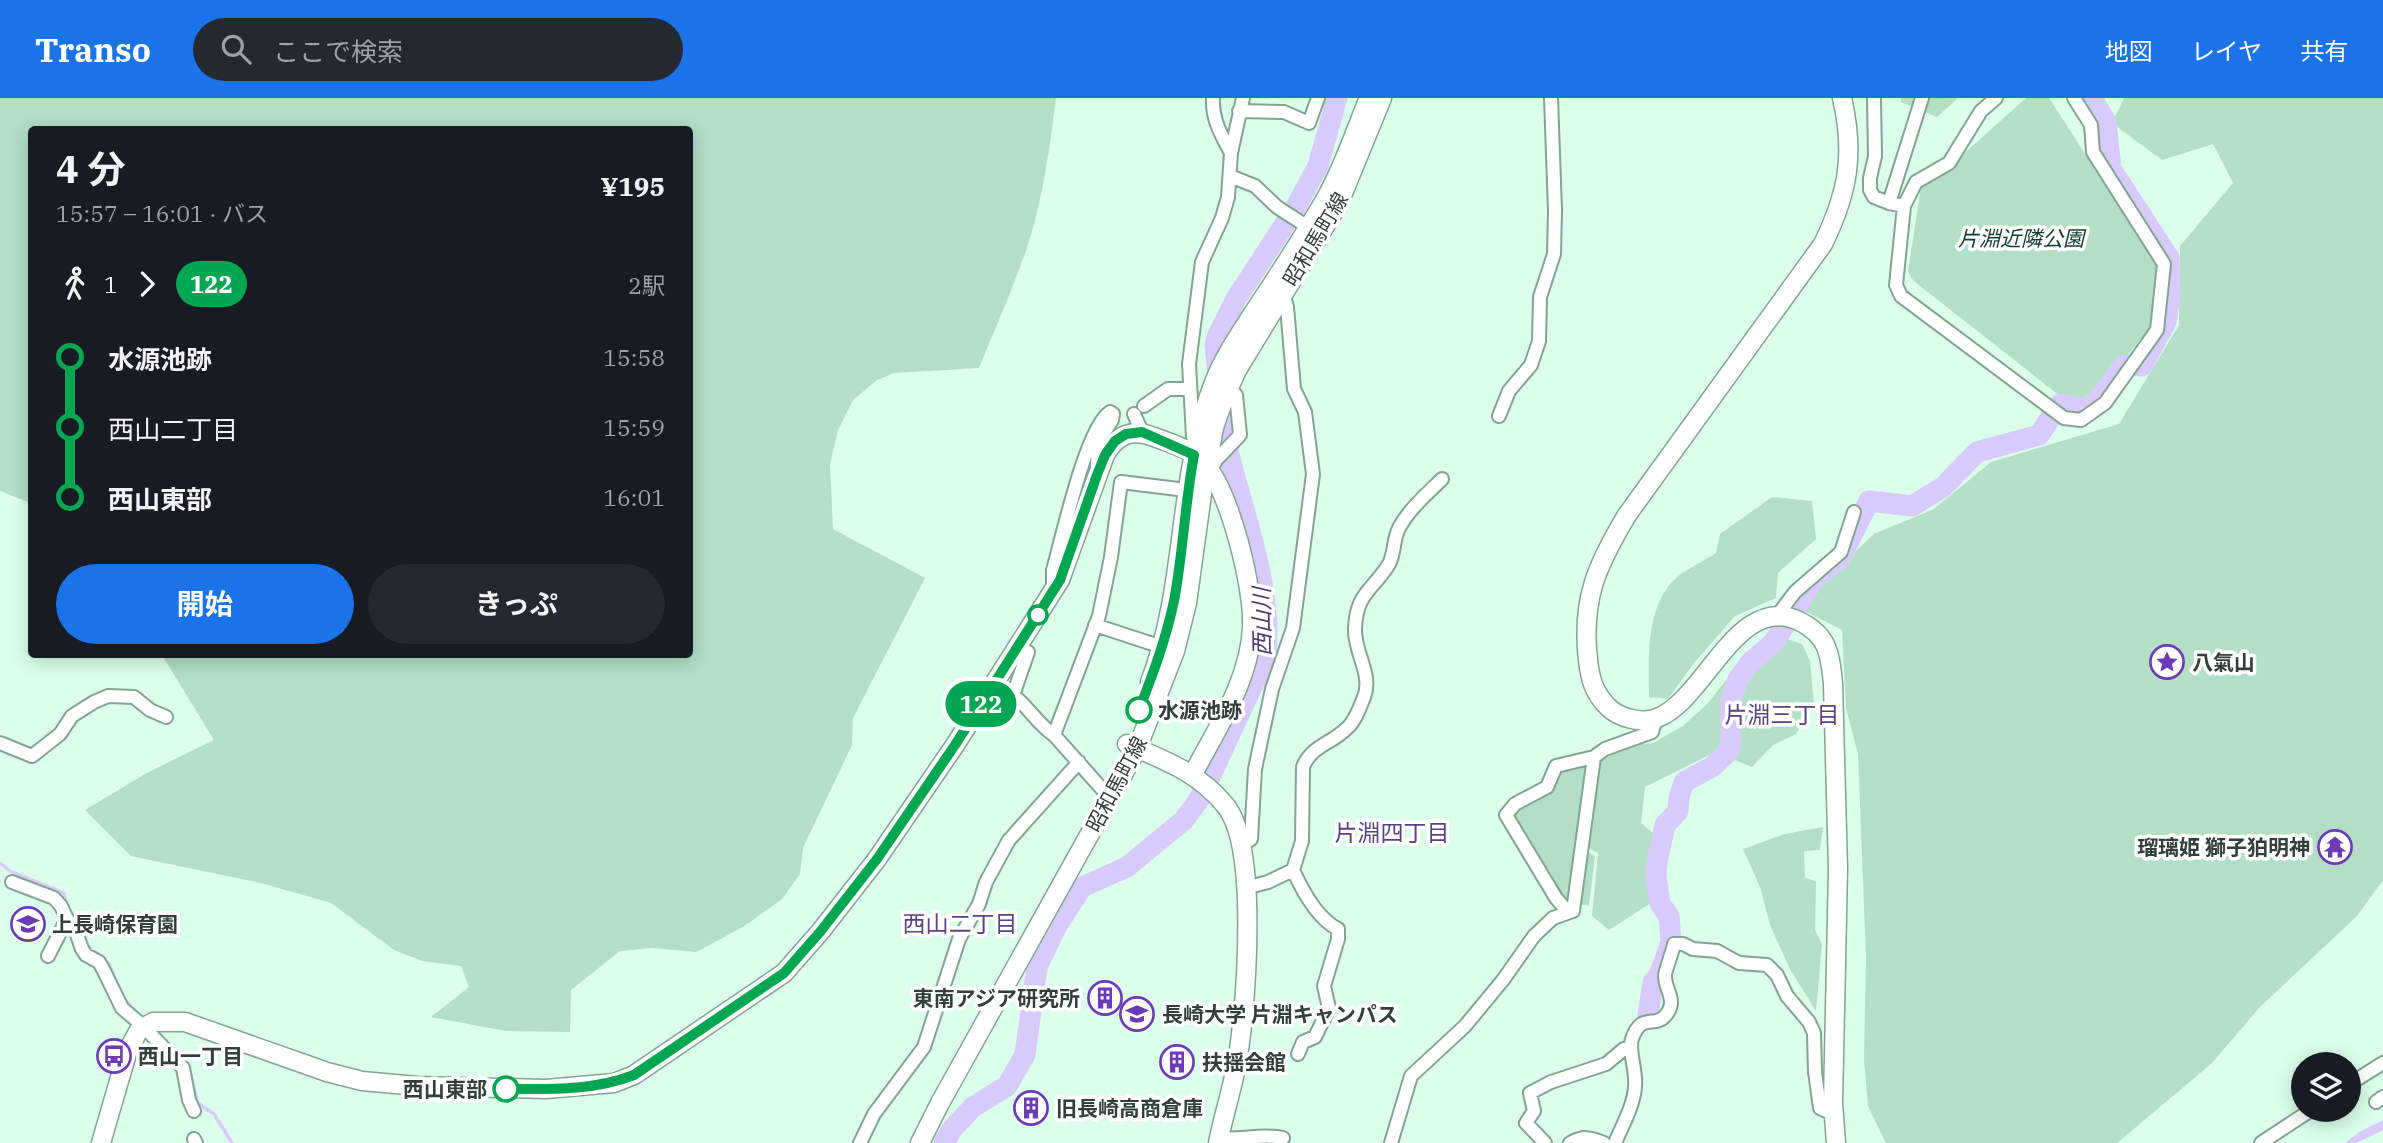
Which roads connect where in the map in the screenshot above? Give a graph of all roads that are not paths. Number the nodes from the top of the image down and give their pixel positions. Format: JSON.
{"nodes":[{"id":1,"x":1213,"y":98,"type":"edge"},
{"id":2,"x":1243,"y":98,"type":"edge"},
{"id":3,"x":1318,"y":98,"type":"edge"},
{"id":4,"x":1368,"y":98,"type":"edge"},
{"id":5,"x":1382,"y":98,"type":"edge"},
{"id":6,"x":1551,"y":98,"type":"edge"},
{"id":7,"x":1842,"y":98,"type":"edge"},
{"id":8,"x":1874,"y":98,"type":"edge"},
{"id":9,"x":1922,"y":98,"type":"edge"},
{"id":10,"x":1996,"y":98,"type":"edge"},
{"id":11,"x":2074,"y":98,"type":"edge"},
{"id":12,"x":1239,"y":111,"type":"junction"},
{"id":13,"x":1231,"y":153,"type":"junction"},
{"id":14,"x":1230,"y":176,"type":"junction"},
{"id":15,"x":1889,"y":203,"type":"junction"},
{"id":16,"x":1904,"y":206,"type":"junction"},
{"id":17,"x":1309,"y":228,"type":"junction"},
{"id":18,"x":1276,"y":290,"type":"junction"},
{"id":19,"x":1231,"y":364,"type":"junction"},
{"id":20,"x":1228,"y":387,"type":"junction"},
{"id":21,"x":1190,"y":389,"type":"junction"},
{"id":22,"x":1499,"y":416,"type":"dead end"},
{"id":23,"x":1142,"y":432,"type":"junction"},
{"id":24,"x":1207,"y":461,"type":"junction"},
{"id":25,"x":1097,"y":475,"type":"junction"},
{"id":26,"x":1442,"y":479,"type":"dead end"},
{"id":27,"x":1194,"y":491,"type":"junction"},
{"id":28,"x":1854,"y":512,"type":"dead end"},
{"id":29,"x":1052,"y":592,"type":"junction"},
{"id":30,"x":1777,"y":616,"type":"junction"},
{"id":31,"x":1095,"y":625,"type":"junction"},
{"id":32,"x":1169,"y":649,"type":"junction"},
{"id":33,"x":1028,"y":652,"type":"dead end"},
{"id":34,"x":166,"y":717,"type":"dead end"},
{"id":35,"x":1656,"y":719,"type":"junction"},
{"id":36,"x":1054,"y":735,"type":"junction"},
{"id":37,"x":0,"y":743,"type":"edge"},
{"id":38,"x":1132,"y":746,"type":"junction"},
{"id":39,"x":1594,"y":757,"type":"junction"},
{"id":40,"x":1079,"y":762,"type":"junction"},
{"id":41,"x":1193,"y":774,"type":"junction"},
{"id":42,"x":1106,"y":792,"type":"junction"},
{"id":43,"x":1242,"y":845,"type":"junction"},
{"id":44,"x":1293,"y":870,"type":"junction"},
{"id":45,"x":12,"y":882,"type":"dead end"},
{"id":46,"x":1245,"y":888,"type":"junction"},
{"id":47,"x":1568,"y":912,"type":"junction"},
{"id":48,"x":67,"y":919,"type":"junction"},
{"id":49,"x":48,"y":956,"type":"dead end"},
{"id":50,"x":143,"y":1026,"type":"junction"},
{"id":51,"x":1630,"y":1047,"type":"junction"},
{"id":52,"x":1298,"y":1054,"type":"dead end"},
{"id":53,"x":2383,"y":1063,"type":"edge"},
{"id":54,"x":2361,"y":1077,"type":"edge"},
{"id":55,"x":194,"y":1111,"type":"dead end"},
{"id":56,"x":1833,"y":1114,"type":"junction"},
{"id":57,"x":2293,"y":1122,"type":"edge"},
{"id":58,"x":1283,"y":1138,"type":"dead end"},
{"id":59,"x":1218,"y":1140,"type":"edge"},
{"id":60,"x":101,"y":1143,"type":"edge"},
{"id":61,"x":860,"y":1143,"type":"edge"},
{"id":62,"x":908,"y":1143,"type":"edge"},
{"id":63,"x":920,"y":1143,"type":"edge"},
{"id":64,"x":1391,"y":1143,"type":"edge"},
{"id":65,"x":1545,"y":1143,"type":"edge"},
{"id":66,"x":1570,"y":1143,"type":"edge"},
{"id":67,"x":1604,"y":1143,"type":"edge"},
{"id":68,"x":1615,"y":1143,"type":"edge"},
{"id":69,"x":1836,"y":1143,"type":"edge"},
{"id":70,"x":2261,"y":1143,"type":"edge"}],
"edges":[{"from":1,"to":13,"type":"street"},
{"from":2,"to":12,"type":"street"},
{"from":3,"to":12,"type":"street"},
{"from":4,"to":17,"type":"street","name":"昭和馬町線"},
{"from":5,"to":17,"type":"street","name":"昭和馬町線"},
{"from":6,"to":22,"type":"street"},
{"from":7,"to":35,"type":"street"},
{"from":8,"to":15,"type":"street"},
{"from":9,"to":15,"type":"street"},
{"from":10,"to":16,"type":"street"},
{"from":11,"to":16,"type":"street"},
{"from":12,"to":13,"type":"street"},
{"from":13,"to":14,"type":"street"},
{"from":14,"to":17,"type":"street"},
{"from":14,"to":21,"type":"street"},
{"from":15,"to":16,"type":"street"},
{"from":17,"to":18,"type":"street","name":"昭和馬町線"},
{"from":18,"to":19,"type":"street","name":"昭和馬町線"},
{"from":18,"to":43,"type":"street"},
{"from":19,"to":20,"type":"street","name":"昭和馬町線"},
{"from":19,"to":24,"type":"street","name":"昭和馬町線"},
{"from":20,"to":24,"type":"street","name":"昭和馬町線"},
{"from":20,"to":24,"type":"street"},
{"from":21,"to":23,"type":"street"},
{"from":21,"to":24,"type":"street"},
{"from":23,"to":24,"type":"street"},
{"from":23,"to":25,"type":"street"},
{"from":24,"to":27,"type":"street","name":"昭和馬町線"},
{"from":24,"to":41,"type":"street"},
{"from":25,"to":29,"type":"street"},
{"from":25,"to":29,"type":"street"},
{"from":26,"to":44,"type":"street"},
{"from":27,"to":31,"type":"street"},
{"from":27,"to":32,"type":"street","name":"昭和馬町線"},
{"from":28,"to":30,"type":"street"},
{"from":29,"to":50,"type":"street"},
{"from":30,"to":35,"type":"street"},
{"from":30,"to":56,"type":"street"},
{"from":31,"to":32,"type":"street"},
{"from":31,"to":36,"type":"street"},
{"from":32,"to":38,"type":"street","name":"昭和馬町線"},
{"from":33,"to":36,"type":"street"},
{"from":34,"to":37,"type":"street"},
{"from":35,"to":39,"type":"street"},
{"from":36,"to":40,"type":"street"},
{"from":38,"to":41,"type":"street"},
{"from":38,"to":42,"type":"street","name":"昭和馬町線"},
{"from":39,"to":47,"type":"street"},
{"from":39,"to":47,"type":"street"},
{"from":40,"to":42,"type":"street"},
{"from":40,"to":61,"type":"street"},
{"from":41,"to":43,"type":"street"},
{"from":42,"to":62,"type":"street","name":"昭和馬町線"},
{"from":42,"to":63,"type":"street","name":"昭和馬町線"},
{"from":43,"to":46,"type":"street"},
{"from":44,"to":46,"type":"street"},
{"from":44,"to":52,"type":"street"},
{"from":45,"to":48,"type":"street"},
{"from":46,"to":59,"type":"street"},
{"from":47,"to":64,"type":"street"},
{"from":48,"to":49,"type":"street"},
{"from":48,"to":50,"type":"street"},
{"from":50,"to":55,"type":"street"},
{"from":50,"to":60,"type":"street"},
{"from":51,"to":56,"type":"street"},
{"from":51,"to":65,"type":"street"},
{"from":51,"to":68,"type":"street"},
{"from":53,"to":54,"type":"street"},
{"from":56,"to":69,"type":"street"},
{"from":57,"to":70,"type":"street"},
{"from":58,"to":59,"type":"street"},
{"from":66,"to":67,"type":"street"}]}
